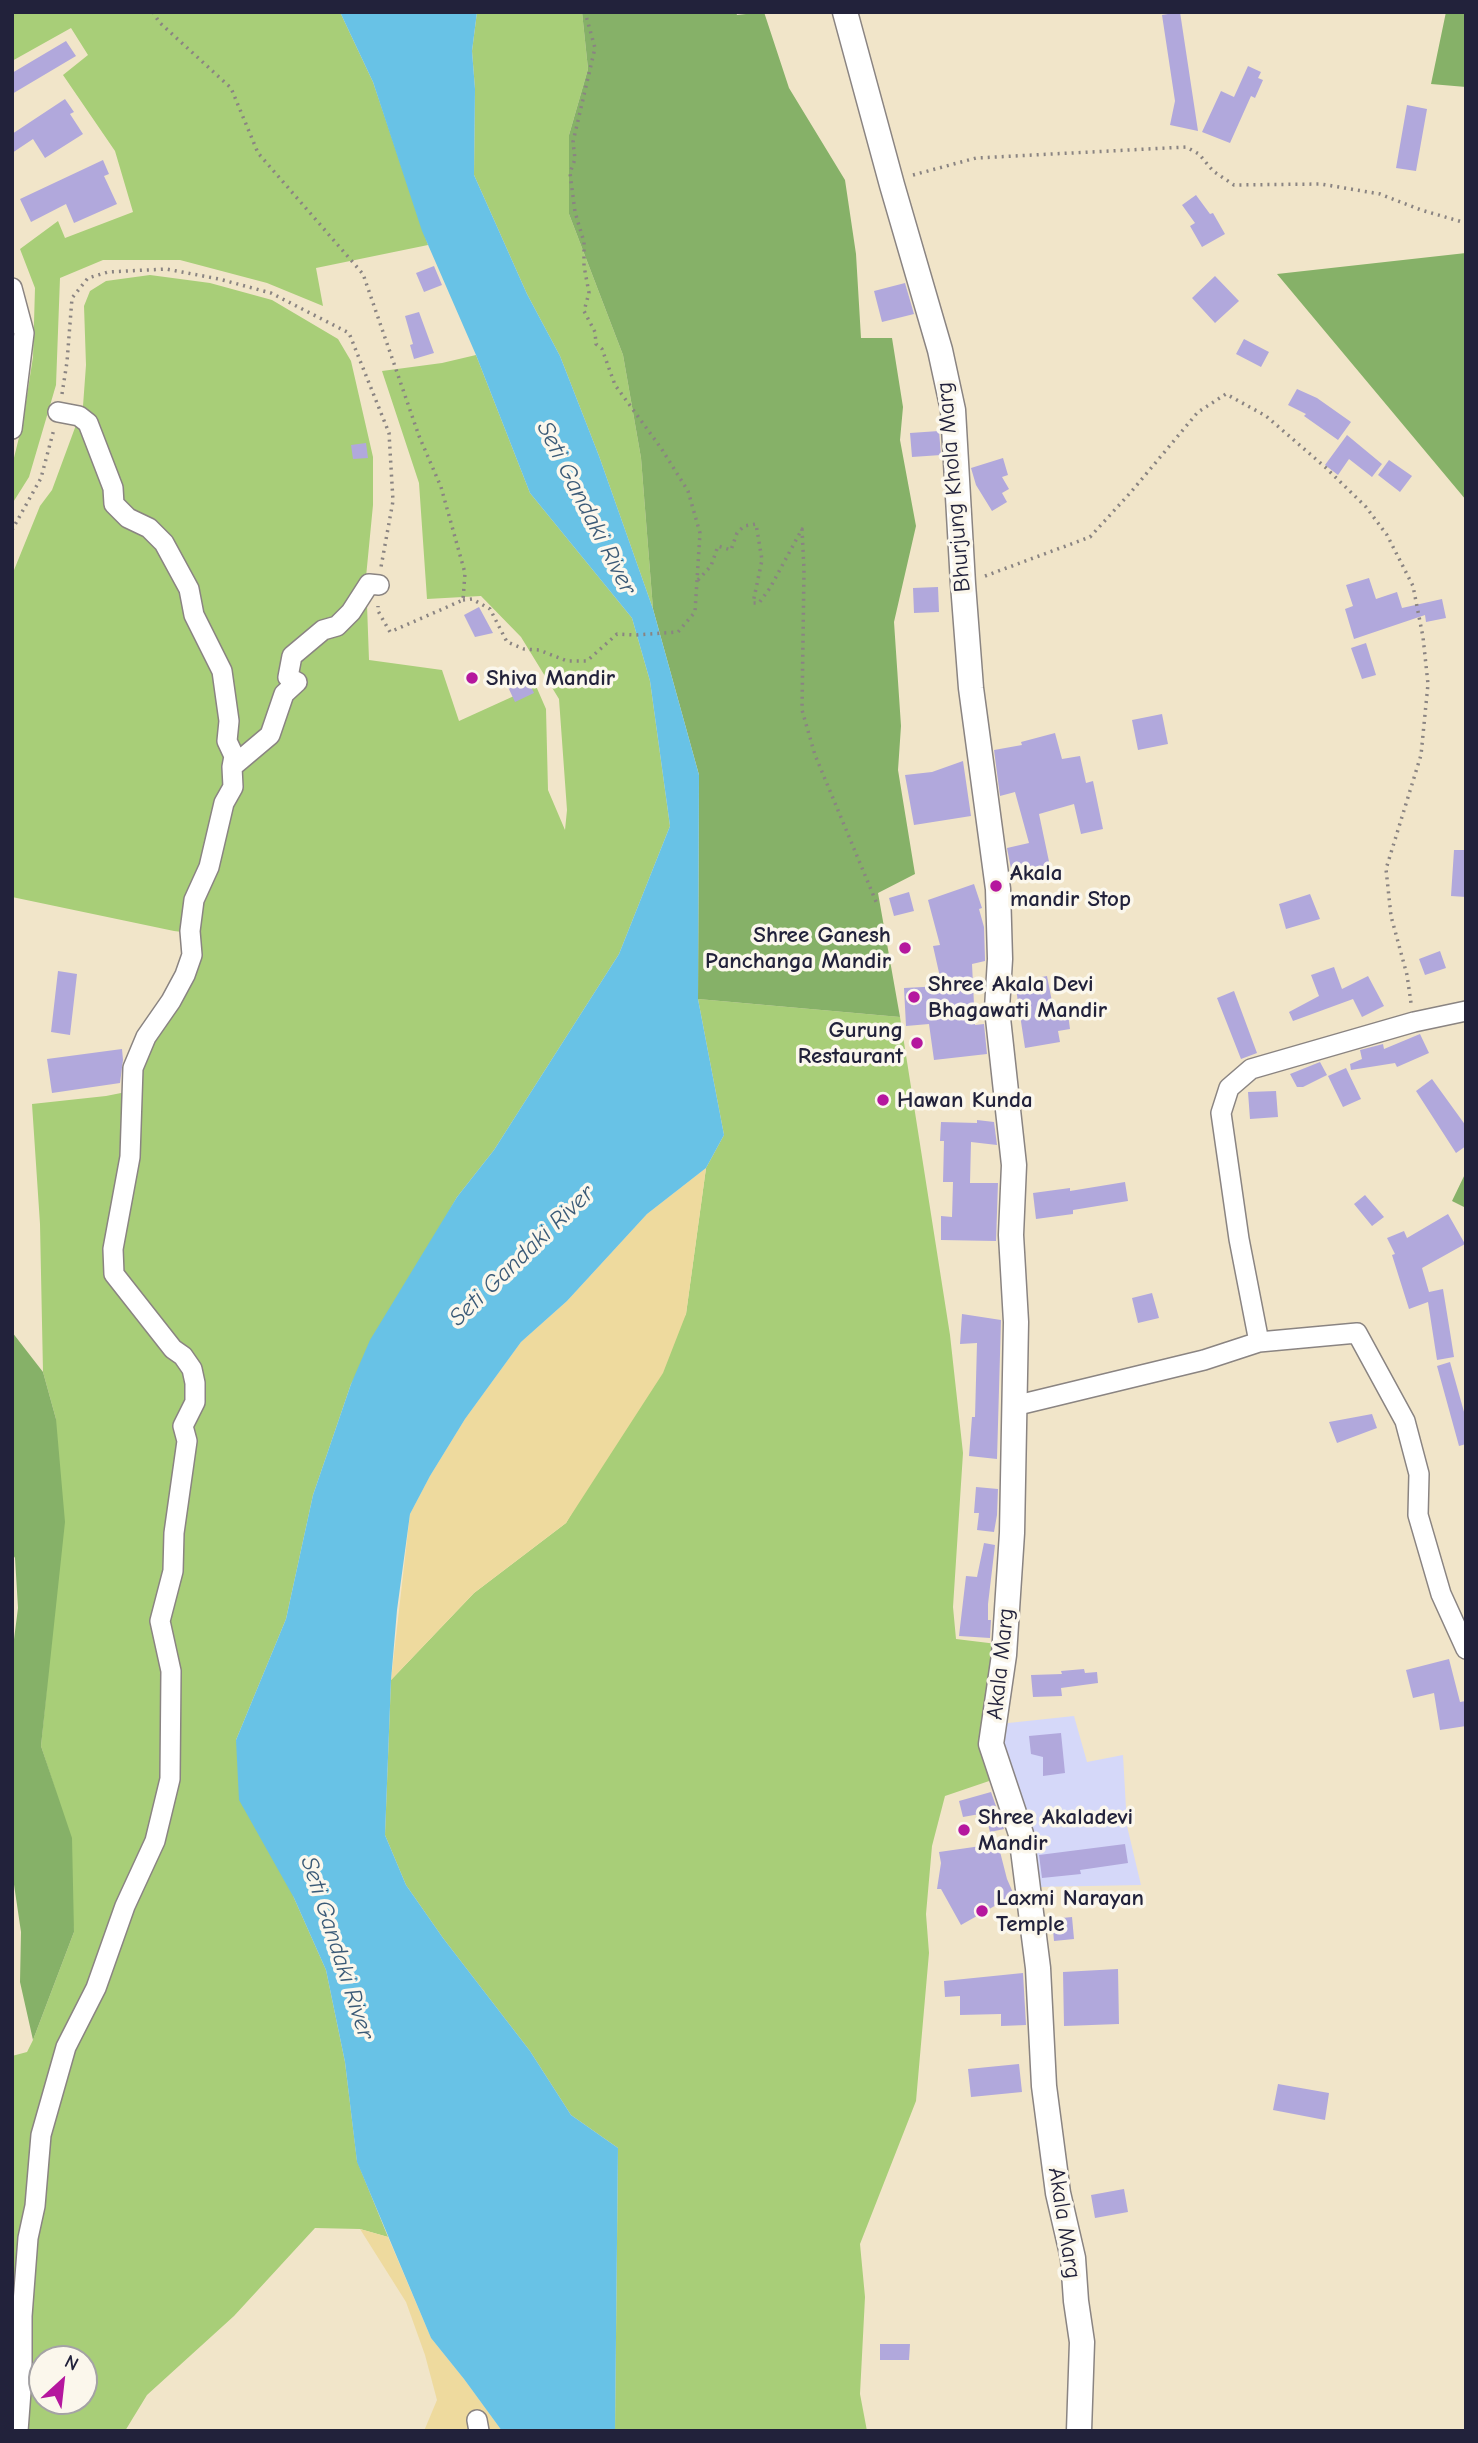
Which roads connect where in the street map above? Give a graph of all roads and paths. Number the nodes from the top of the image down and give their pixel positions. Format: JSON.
{"nodes":[{"id":1,"x":153,"y":12,"type":"edge"},
{"id":2,"x":585,"y":12,"type":"edge"},
{"id":3,"x":845,"y":12,"type":"edge"},
{"id":4,"x":892,"y":186,"type":"junction"},
{"id":5,"x":1466,"y":223,"type":"edge"},
{"id":6,"x":12,"y":288,"type":"edge"},
{"id":7,"x":58,"y":412,"type":"junction"},
{"id":8,"x":12,"y":429,"type":"edge"},
{"id":9,"x":12,"y":530,"type":"edge"},
{"id":10,"x":698,"y":580,"type":"junction"},
{"id":11,"x":379,"y":584,"type":"junction"},
{"id":12,"x":963,"y":584,"type":"junction"},
{"id":13,"x":463,"y":600,"type":"junction"},
{"id":14,"x":232,"y":766,"type":"junction"},
{"id":15,"x":998,"y":889,"type":"joint"},
{"id":16,"x":877,"y":904,"type":"dead end"},
{"id":17,"x":1466,"y":1011,"type":"edge"},
{"id":18,"x":1414,"y":1022,"type":"junction"},
{"id":19,"x":1259,"y":1342,"type":"junction"},
{"id":20,"x":1014,"y":1406,"type":"junction"},
{"id":21,"x":1466,"y":1649,"type":"edge"},
{"id":22,"x":18,"y":2431,"type":"edge"},
{"id":23,"x":1079,"y":2431,"type":"edge"}],
"edges":[{"from":1,"to":13,"type":"path"},
{"from":2,"to":10,"type":"path"},
{"from":3,"to":4,"type":"main road","name":"Bhurjung Khola Marg"},
{"from":4,"to":5,"type":"path"},
{"from":4,"to":12,"type":"main road","name":"Bhurjung Khola Marg"},
{"from":6,"to":8,"type":"street"},
{"from":7,"to":9,"type":"path"},
{"from":7,"to":11,"type":"path"},
{"from":7,"to":14,"type":"street"},
{"from":10,"to":13,"type":"path"},
{"from":10,"to":16,"type":"path"},
{"from":11,"to":13,"type":"path"},
{"from":11,"to":14,"type":"street"},
{"from":12,"to":15,"type":"main road","name":"Bhurjung Khola Marg"},
{"from":12,"to":18,"type":"path"},
{"from":14,"to":22,"type":"street"},
{"from":15,"to":20,"type":"main road","name":"Akala Marg"},
{"from":17,"to":18,"type":"street"},
{"from":18,"to":19,"type":"street"},
{"from":19,"to":20,"type":"street"},
{"from":19,"to":21,"type":"street"},
{"from":20,"to":23,"type":"main road","name":"Akala Marg"}]}
